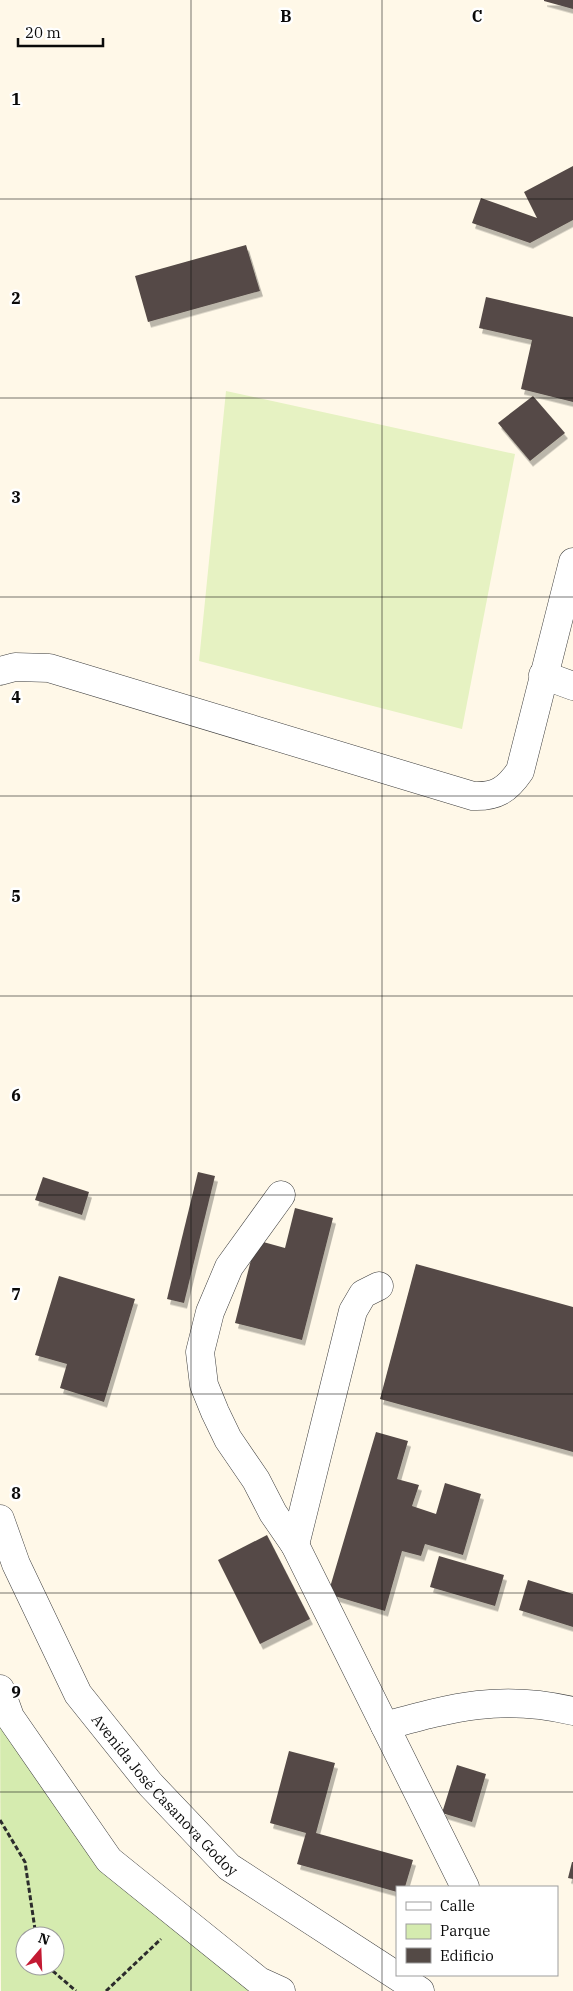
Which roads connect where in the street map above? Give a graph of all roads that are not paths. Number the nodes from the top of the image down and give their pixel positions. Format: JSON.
{"nodes":[{"id":1,"x":573,"y":562,"type":"edge"},
{"id":2,"x":1,"y":669,"type":"edge"},
{"id":3,"x":543,"y":676,"type":"junction"},
{"id":4,"x":573,"y":686,"type":"edge"},
{"id":5,"x":282,"y":1195,"type":"dead end"},
{"id":6,"x":378,"y":1286,"type":"dead end"},
{"id":7,"x":0,"y":1519,"type":"edge"},
{"id":8,"x":295,"y":1545,"type":"junction"},
{"id":9,"x":0,"y":1689,"type":"edge"},
{"id":10,"x":573,"y":1711,"type":"edge"},
{"id":11,"x":385,"y":1726,"type":"junction"},
{"id":12,"x":465,"y":1886,"type":"edge"},
{"id":13,"x":396,"y":1975,"type":"edge"},
{"id":14,"x":397,"y":1976,"type":"edge"},
{"id":15,"x":281,"y":1991,"type":"edge"},
{"id":16,"x":420,"y":1991,"type":"edge"}],
"edges":[{"from":1,"to":3,"type":"street"},
{"from":2,"to":3,"type":"street"},
{"from":3,"to":4,"type":"street"},
{"from":5,"to":8,"type":"street"},
{"from":6,"to":8,"type":"street"},
{"from":7,"to":13,"type":"street","name":"Avenida José Casanova Godoy"},
{"from":8,"to":11,"type":"street"},
{"from":9,"to":15,"type":"street"},
{"from":10,"to":11,"type":"street"},
{"from":11,"to":12,"type":"street"},
{"from":14,"to":16,"type":"street","name":"Avenida José Casanova Godoy"}]}
